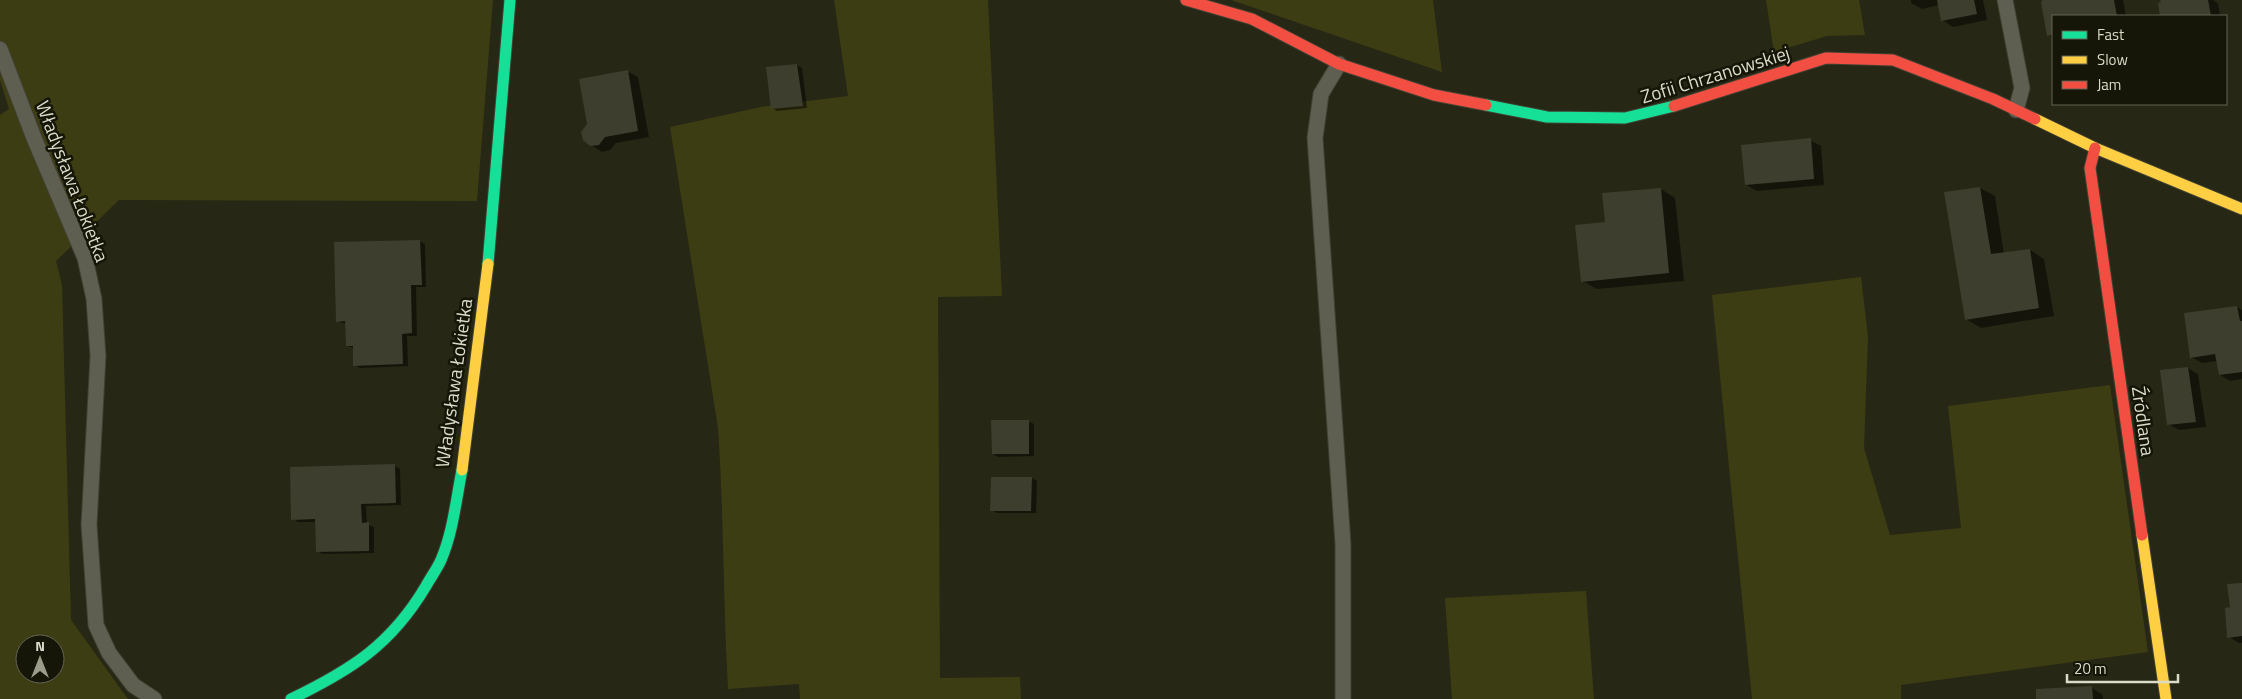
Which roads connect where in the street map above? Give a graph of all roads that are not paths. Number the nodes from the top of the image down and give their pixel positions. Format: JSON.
{"nodes":[{"id":1,"x":510,"y":0,"type":"edge"},
{"id":2,"x":1186,"y":0,"type":"edge"},
{"id":3,"x":2006,"y":0,"type":"edge"},
{"id":4,"x":0,"y":49,"type":"edge"},
{"id":5,"x":1339,"y":64,"type":"junction"},
{"id":6,"x":2016,"y":110,"type":"junction"},
{"id":7,"x":2095,"y":148,"type":"junction"},
{"id":8,"x":2242,"y":209,"type":"edge"},
{"id":9,"x":154,"y":699,"type":"edge"},
{"id":10,"x":290,"y":699,"type":"edge"},
{"id":11,"x":1342,"y":699,"type":"edge"},
{"id":12,"x":2166,"y":699,"type":"edge"}],
"edges":[{"from":1,"to":10,"type":"street","name":"Władysława Łokietka"},
{"from":2,"to":5,"type":"street","name":"Zofii Chrzanowskiej"},
{"from":3,"to":6,"type":"lane"},
{"from":4,"to":9,"type":"lane","name":"Władysława Łokietka"},
{"from":5,"to":6,"type":"street","name":"Zofii Chrzanowskiej"},
{"from":5,"to":11,"type":"lane"},
{"from":6,"to":7,"type":"street","name":"Zofii Chrzanowskiej"},
{"from":7,"to":8,"type":"street","name":"Zofii Chrzanowskiej"},
{"from":7,"to":12,"type":"street","name":"Źródlana"}]}
